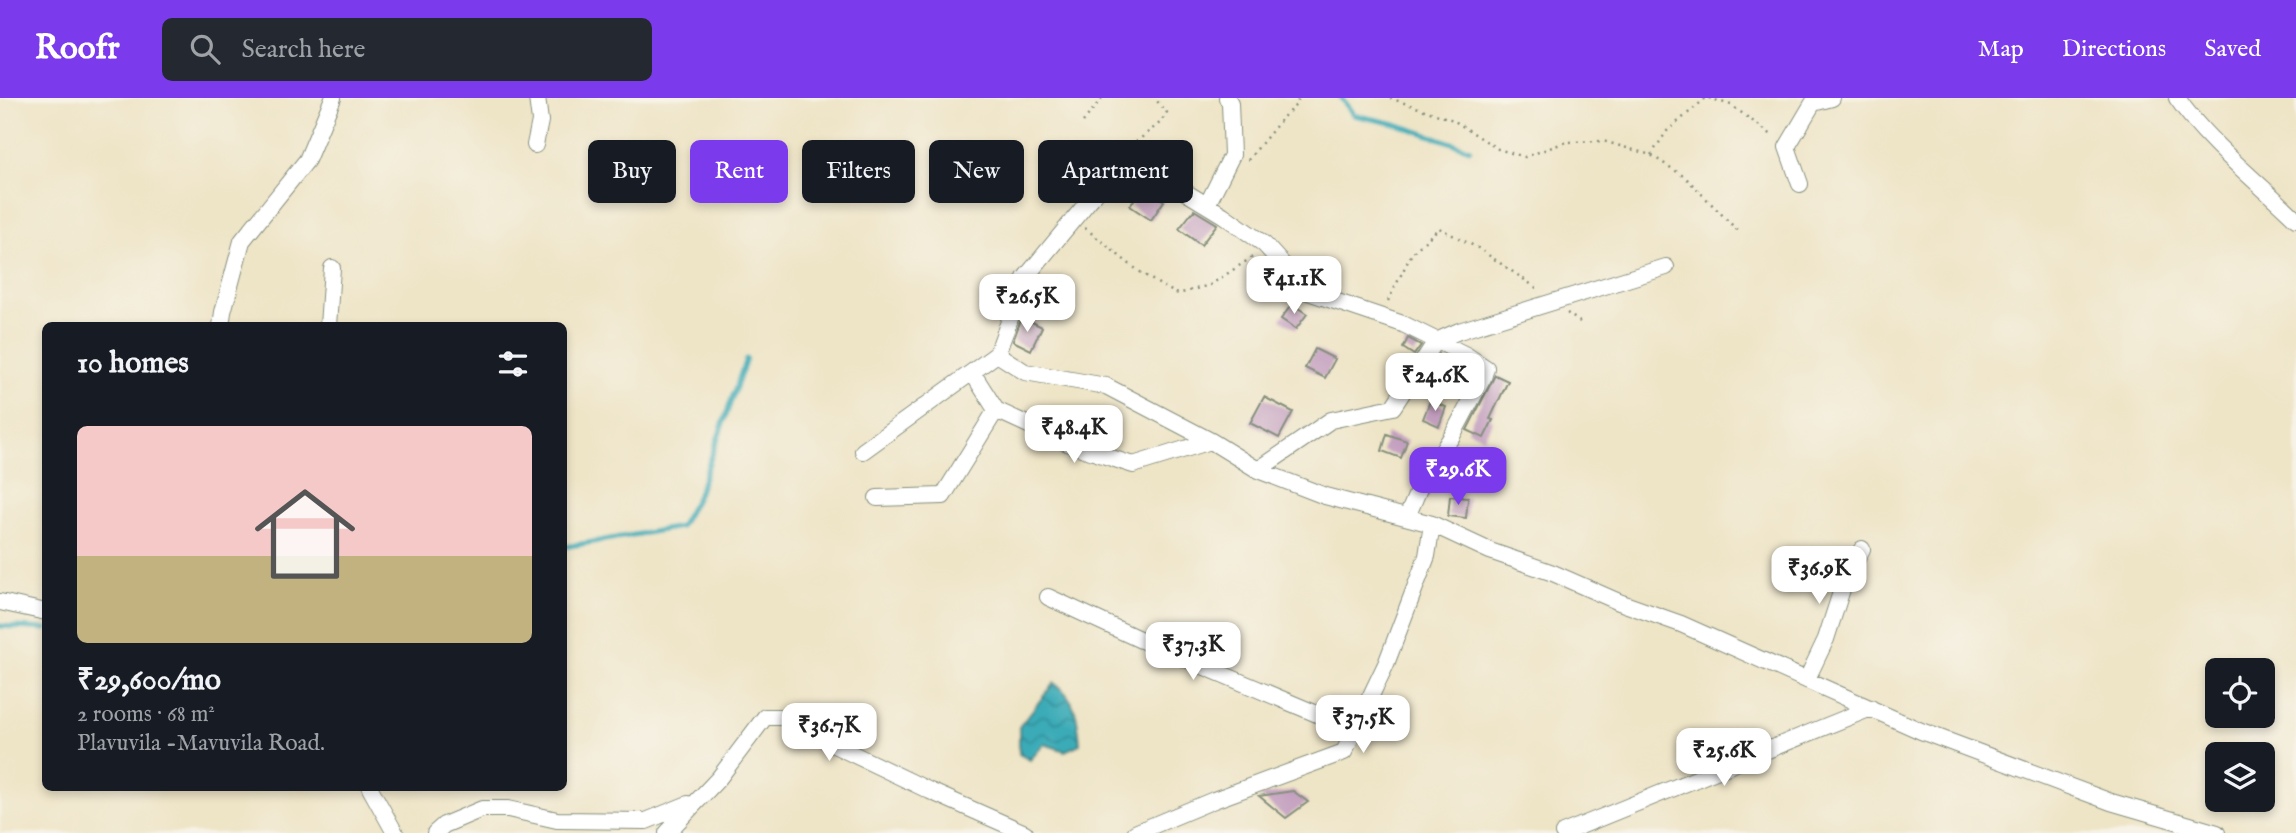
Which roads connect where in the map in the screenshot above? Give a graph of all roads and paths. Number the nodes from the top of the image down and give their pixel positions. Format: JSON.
{"nodes":[{"id":1,"x":333,"y":98,"type":"edge"},
{"id":2,"x":537,"y":98,"type":"edge"},
{"id":3,"x":1102,"y":98,"type":"edge"},
{"id":4,"x":1154,"y":98,"type":"edge"},
{"id":5,"x":1227,"y":98,"type":"edge"},
{"id":6,"x":1300,"y":98,"type":"edge"},
{"id":7,"x":1390,"y":98,"type":"edge"},
{"id":8,"x":1707,"y":98,"type":"edge"},
{"id":9,"x":1832,"y":98,"type":"edge"},
{"id":10,"x":2177,"y":98,"type":"edge"},
{"id":11,"x":1083,"y":122,"type":"dead end"},
{"id":12,"x":1139,"y":140,"type":"edge"},
{"id":13,"x":535,"y":145,"type":"dead end"},
{"id":14,"x":1787,"y":147,"type":"junction"},
{"id":15,"x":1651,"y":155,"type":"junction"},
{"id":16,"x":1225,"y":170,"type":"junction"},
{"id":17,"x":1800,"y":184,"type":"dead end"},
{"id":18,"x":1193,"y":197,"type":"edge"},
{"id":19,"x":1089,"y":203,"type":"edge"},
{"id":20,"x":1206,"y":205,"type":"junction"},
{"id":21,"x":2296,"y":219,"type":"edge"},
{"id":22,"x":1075,"y":220,"type":"junction"},
{"id":23,"x":1739,"y":232,"type":"dead end"},
{"id":24,"x":1268,"y":247,"type":"junction"},
{"id":25,"x":1666,"y":267,"type":"dead end"},
{"id":26,"x":332,"y":268,"type":"dead end"},
{"id":27,"x":1553,"y":302,"type":"junction"},
{"id":28,"x":1381,"y":316,"type":"junction"},
{"id":29,"x":222,"y":322,"type":"edge"},
{"id":30,"x":328,"y":322,"type":"edge"},
{"id":31,"x":1580,"y":322,"type":"dead end"},
{"id":32,"x":1436,"y":341,"type":"junction"},
{"id":33,"x":997,"y":354,"type":"junction"},
{"id":34,"x":972,"y":372,"type":"junction"},
{"id":35,"x":996,"y":410,"type":"junction"},
{"id":36,"x":1211,"y":441,"type":"junction"},
{"id":37,"x":863,"y":451,"type":"dead end"},
{"id":38,"x":1258,"y":470,"type":"junction"},
{"id":39,"x":877,"y":498,"type":"dead end"},
{"id":40,"x":1407,"y":517,"type":"junction"},
{"id":41,"x":1432,"y":524,"type":"junction"},
{"id":42,"x":1862,"y":548,"type":"dead end"},
{"id":43,"x":1048,"y":597,"type":"dead end"},
{"id":44,"x":0,"y":602,"type":"edge"},
{"id":45,"x":42,"y":611,"type":"edge"},
{"id":46,"x":1807,"y":679,"type":"junction"},
{"id":47,"x":1871,"y":708,"type":"junction"},
{"id":48,"x":1355,"y":730,"type":"junction"},
{"id":49,"x":372,"y":791,"type":"edge"},
{"id":50,"x":699,"y":799,"type":"junction"},
{"id":51,"x":646,"y":827,"type":"edge"},
{"id":52,"x":2174,"y":827,"type":"edge"},
{"id":53,"x":395,"y":833,"type":"edge"},
{"id":54,"x":435,"y":833,"type":"edge"},
{"id":55,"x":667,"y":833,"type":"edge"},
{"id":56,"x":1025,"y":833,"type":"edge"},
{"id":57,"x":1135,"y":833,"type":"edge"},
{"id":58,"x":1563,"y":833,"type":"edge"},
{"id":59,"x":2217,"y":833,"type":"edge"}],
"edges":[{"from":1,"to":29,"type":"street"},
{"from":2,"to":13,"type":"street"},
{"from":3,"to":11,"type":"path"},
{"from":4,"to":12,"type":"path"},
{"from":5,"to":16,"type":"street"},
{"from":6,"to":16,"type":"path"},
{"from":7,"to":15,"type":"path"},
{"from":8,"to":14,"type":"path"},
{"from":8,"to":15,"type":"path"},
{"from":9,"to":14,"type":"street"},
{"from":10,"to":21,"type":"street"},
{"from":14,"to":17,"type":"street"},
{"from":15,"to":23,"type":"path"},
{"from":16,"to":20,"type":"street"},
{"from":18,"to":20,"type":"street"},
{"from":19,"to":22,"type":"street"},
{"from":20,"to":24,"type":"street"},
{"from":22,"to":24,"type":"path"},
{"from":22,"to":33,"type":"street"},
{"from":24,"to":28,"type":"street"},
{"from":25,"to":27,"type":"street"},
{"from":26,"to":30,"type":"street"},
{"from":27,"to":28,"type":"path"},
{"from":27,"to":31,"type":"path"},
{"from":27,"to":32,"type":"street"},
{"from":28,"to":32,"type":"street"},
{"from":32,"to":38,"type":"street"},
{"from":32,"to":40,"type":"street"},
{"from":33,"to":34,"type":"street"},
{"from":33,"to":36,"type":"street"},
{"from":34,"to":35,"type":"street"},
{"from":34,"to":37,"type":"street"},
{"from":35,"to":36,"type":"street"},
{"from":35,"to":39,"type":"street"},
{"from":36,"to":38,"type":"street"},
{"from":38,"to":40,"type":"street"},
{"from":40,"to":41,"type":"street"},
{"from":41,"to":46,"type":"street"},
{"from":41,"to":48,"type":"street"},
{"from":42,"to":46,"type":"street"},
{"from":43,"to":48,"type":"street"},
{"from":44,"to":45,"type":"street"},
{"from":46,"to":47,"type":"street"},
{"from":47,"to":52,"type":"street"},
{"from":47,"to":58,"type":"street"},
{"from":48,"to":57,"type":"street"},
{"from":49,"to":53,"type":"street"},
{"from":50,"to":51,"type":"street"},
{"from":50,"to":55,"type":"street"},
{"from":50,"to":56,"type":"street"},
{"from":51,"to":54,"type":"street"},
{"from":52,"to":59,"type":"street"}]}
